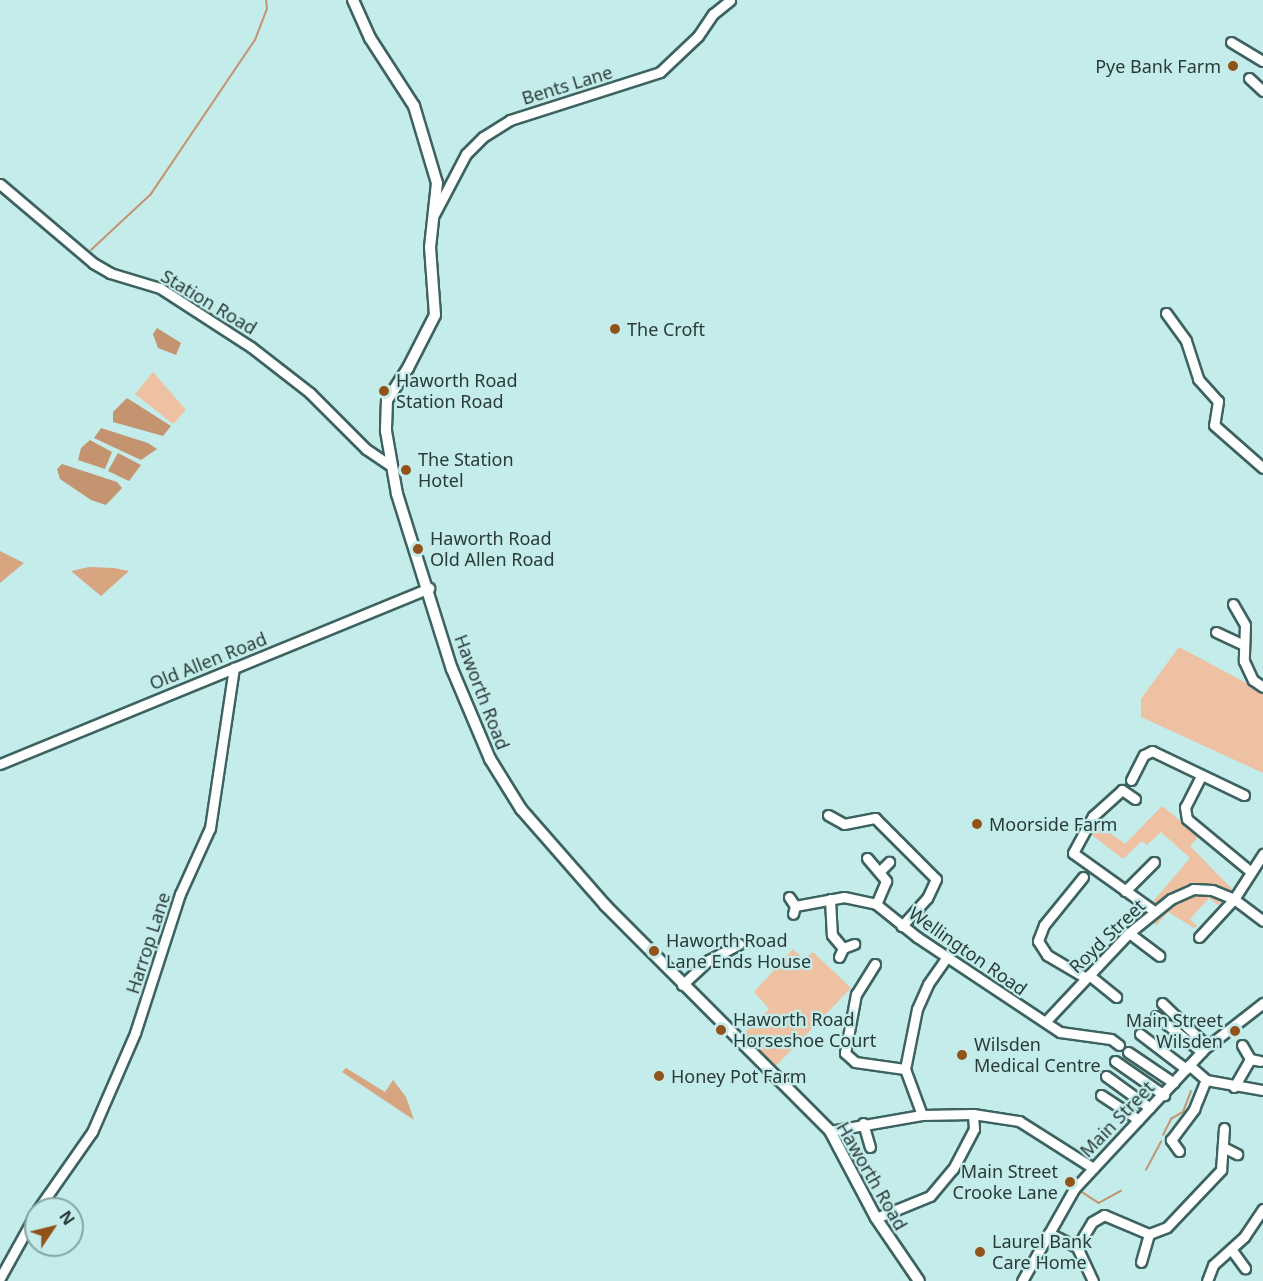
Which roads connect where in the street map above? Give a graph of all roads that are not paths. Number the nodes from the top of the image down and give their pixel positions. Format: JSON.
{"nodes":[{"id":1,"x":353,"y":0,"type":"edge"},
{"id":2,"x":730,"y":0,"type":"edge"},
{"id":3,"x":1231,"y":42,"type":"dead end"},
{"id":4,"x":1263,"y":61,"type":"edge"},
{"id":5,"x":1250,"y":78,"type":"dead end"},
{"id":6,"x":1263,"y":90,"type":"edge"},
{"id":7,"x":0,"y":184,"type":"edge"},
{"id":8,"x":432,"y":220,"type":"junction"},
{"id":9,"x":1166,"y":313,"type":"dead end"},
{"id":10,"x":390,"y":465,"type":"junction"},
{"id":11,"x":1263,"y":468,"type":"edge"},
{"id":12,"x":429,"y":588,"type":"junction"},
{"id":13,"x":1233,"y":604,"type":"dead end"},
{"id":14,"x":1216,"y":632,"type":"dead end"},
{"id":15,"x":1242,"y":644,"type":"junction"},
{"id":16,"x":234,"y":668,"type":"junction"},
{"id":17,"x":1263,"y":687,"type":"edge"},
{"id":18,"x":0,"y":764,"type":"edge"},
{"id":19,"x":1201,"y":776,"type":"junction"},
{"id":20,"x":1131,"y":780,"type":"dead end"},
{"id":21,"x":1244,"y":795,"type":"dead end"},
{"id":22,"x":1135,"y":799,"type":"dead end"},
{"id":23,"x":828,"y":815,"type":"dead end"},
{"id":24,"x":1263,"y":854,"type":"edge"},
{"id":25,"x":867,"y":858,"type":"dead end"},
{"id":26,"x":889,"y":862,"type":"dead end"},
{"id":27,"x":1154,"y":862,"type":"dead end"},
{"id":28,"x":880,"y":871,"type":"junction"},
{"id":29,"x":1251,"y":872,"type":"junction"},
{"id":30,"x":1083,"y":876,"type":"dead end"},
{"id":31,"x":1125,"y":891,"type":"junction"},
{"id":32,"x":789,"y":897,"type":"dead end"},
{"id":33,"x":830,"y":899,"type":"junction"},
{"id":34,"x":1234,"y":899,"type":"junction"},
{"id":35,"x":876,"y":904,"type":"junction"},
{"id":36,"x":1154,"y":911,"type":"junction"},
{"id":37,"x":1263,"y":921,"type":"edge"},
{"id":38,"x":902,"y":926,"type":"junction"},
{"id":39,"x":1129,"y":933,"type":"junction"},
{"id":40,"x":1199,"y":937,"type":"dead end"},
{"id":41,"x":739,"y":944,"type":"dead end"},
{"id":42,"x":854,"y":944,"type":"dead end"},
{"id":43,"x":1159,"y":956,"type":"dead end"},
{"id":44,"x":947,"y":957,"type":"junction"},
{"id":45,"x":875,"y":964,"type":"dead end"},
{"id":46,"x":1087,"y":977,"type":"junction"},
{"id":47,"x":682,"y":986,"type":"junction"},
{"id":48,"x":1116,"y":997,"type":"dead end"},
{"id":49,"x":1263,"y":1002,"type":"edge"},
{"id":50,"x":1162,"y":1003,"type":"dead end"},
{"id":51,"x":1156,"y":1016,"type":"dead end"},
{"id":52,"x":1180,"y":1020,"type":"junction"},
{"id":53,"x":1046,"y":1021,"type":"junction"},
{"id":54,"x":1173,"y":1030,"type":"junction"},
{"id":55,"x":1140,"y":1034,"type":"dead end"},
{"id":56,"x":1119,"y":1044,"type":"dead end"},
{"id":57,"x":1242,"y":1045,"type":"dead end"},
{"id":58,"x":1204,"y":1049,"type":"junction"},
{"id":59,"x":1128,"y":1052,"type":"dead end"},
{"id":60,"x":1250,"y":1059,"type":"junction"},
{"id":61,"x":1115,"y":1061,"type":"dead end"},
{"id":62,"x":1260,"y":1061,"type":"dead end"},
{"id":63,"x":1188,"y":1067,"type":"junction"},
{"id":64,"x":906,"y":1070,"type":"junction"},
{"id":65,"x":1106,"y":1076,"type":"dead end"},
{"id":66,"x":1206,"y":1080,"type":"junction"},
{"id":67,"x":1174,"y":1083,"type":"junction"},
{"id":68,"x":1234,"y":1088,"type":"junction"},
{"id":69,"x":1263,"y":1090,"type":"edge"},
{"id":70,"x":1101,"y":1095,"type":"dead end"},
{"id":71,"x":1164,"y":1095,"type":"junction"},
{"id":72,"x":1150,"y":1108,"type":"junction"},
{"id":73,"x":973,"y":1114,"type":"junction"},
{"id":74,"x":922,"y":1115,"type":"junction"},
{"id":75,"x":1139,"y":1119,"type":"junction"},
{"id":76,"x":863,"y":1123,"type":"junction"},
{"id":77,"x":1224,"y":1128,"type":"dead end"},
{"id":78,"x":830,"y":1131,"type":"junction"},
{"id":79,"x":870,"y":1147,"type":"dead end"},
{"id":80,"x":1223,"y":1147,"type":"junction"},
{"id":81,"x":1179,"y":1151,"type":"dead end"},
{"id":82,"x":1237,"y":1154,"type":"dead end"},
{"id":83,"x":1093,"y":1168,"type":"junction"},
{"id":84,"x":47,"y":1197,"type":"edge"},
{"id":85,"x":1263,"y":1209,"type":"edge"},
{"id":86,"x":876,"y":1218,"type":"junction"},
{"id":87,"x":1049,"y":1233,"type":"junction"},
{"id":88,"x":1149,"y":1234,"type":"junction"},
{"id":89,"x":24,"y":1235,"type":"edge"},
{"id":90,"x":1077,"y":1247,"type":"junction"},
{"id":91,"x":1231,"y":1249,"type":"junction"},
{"id":92,"x":1141,"y":1262,"type":"dead end"},
{"id":93,"x":1245,"y":1268,"type":"dead end"},
{"id":94,"x":0,"y":1278,"type":"edge"},
{"id":95,"x":919,"y":1281,"type":"edge"},
{"id":96,"x":1023,"y":1281,"type":"edge"},
{"id":97,"x":1093,"y":1281,"type":"edge"},
{"id":98,"x":1207,"y":1281,"type":"edge"}],
"edges":[{"from":1,"to":8,"type":"main road","name":"Haworth Road"},
{"from":2,"to":8,"type":"street","name":"Bents Lane"},
{"from":3,"to":4,"type":"street"},
{"from":5,"to":6,"type":"street"},
{"from":7,"to":10,"type":"street","name":"Station Road"},
{"from":8,"to":10,"type":"main road","name":"Haworth Road"},
{"from":9,"to":11,"type":"street"},
{"from":10,"to":12,"type":"main road","name":"Haworth Road"},
{"from":12,"to":16,"type":"street","name":"Old Allen Road"},
{"from":12,"to":47,"type":"main road","name":"Haworth Road"},
{"from":13,"to":15,"type":"street"},
{"from":14,"to":15,"type":"street"},
{"from":15,"to":17,"type":"street"},
{"from":16,"to":18,"type":"street","name":"Old Allen Road"},
{"from":16,"to":84,"type":"street","name":"Harrop Lane"},
{"from":19,"to":20,"type":"street"},
{"from":19,"to":21,"type":"street"},
{"from":19,"to":29,"type":"street"},
{"from":22,"to":31,"type":"street"},
{"from":23,"to":38,"type":"street"},
{"from":24,"to":29,"type":"street"},
{"from":25,"to":28,"type":"street"},
{"from":26,"to":28,"type":"street"},
{"from":27,"to":31,"type":"street"},
{"from":28,"to":35,"type":"street"},
{"from":29,"to":34,"type":"street"},
{"from":30,"to":46,"type":"street"},
{"from":31,"to":36,"type":"street"},
{"from":32,"to":33,"type":"street","name":"Wellington Road"},
{"from":33,"to":35,"type":"street","name":"Wellington Road"},
{"from":33,"to":42,"type":"street"},
{"from":34,"to":36,"type":"street","name":"Royd Street"},
{"from":34,"to":37,"type":"street","name":"Royd Street"},
{"from":34,"to":40,"type":"street"},
{"from":35,"to":38,"type":"street","name":"Wellington Road"},
{"from":36,"to":39,"type":"street","name":"Royd Street"},
{"from":38,"to":44,"type":"street","name":"Wellington Road"},
{"from":39,"to":43,"type":"street"},
{"from":39,"to":46,"type":"street","name":"Royd Street"},
{"from":41,"to":47,"type":"street"},
{"from":44,"to":53,"type":"street","name":"Wellington Road"},
{"from":44,"to":64,"type":"street"},
{"from":45,"to":64,"type":"street"},
{"from":46,"to":48,"type":"street"},
{"from":46,"to":53,"type":"street","name":"Royd Street"},
{"from":47,"to":78,"type":"main road","name":"Haworth Road"},
{"from":49,"to":58,"type":"street","name":"Main Street"},
{"from":50,"to":52,"type":"street"},
{"from":51,"to":54,"type":"street"},
{"from":52,"to":54,"type":"street"},
{"from":52,"to":58,"type":"street"},
{"from":53,"to":56,"type":"street","name":"Wellington Road"},
{"from":54,"to":58,"type":"street"},
{"from":55,"to":63,"type":"street"},
{"from":57,"to":60,"type":"street"},
{"from":58,"to":63,"type":"street","name":"Main Street"},
{"from":59,"to":67,"type":"street"},
{"from":60,"to":62,"type":"street"},
{"from":60,"to":68,"type":"street"},
{"from":61,"to":71,"type":"street"},
{"from":63,"to":66,"type":"street"},
{"from":63,"to":67,"type":"street","name":"Main Street"},
{"from":64,"to":74,"type":"street"},
{"from":65,"to":72,"type":"street"},
{"from":66,"to":68,"type":"street"},
{"from":66,"to":81,"type":"street"},
{"from":67,"to":71,"type":"street","name":"Main Street"},
{"from":68,"to":69,"type":"street"},
{"from":70,"to":75,"type":"street"},
{"from":71,"to":72,"type":"street","name":"Main Street"},
{"from":72,"to":75,"type":"street","name":"Main Street"},
{"from":73,"to":74,"type":"street"},
{"from":73,"to":83,"type":"street"},
{"from":73,"to":86,"type":"street"},
{"from":74,"to":76,"type":"street"},
{"from":75,"to":83,"type":"street","name":"Main Street"},
{"from":76,"to":78,"type":"street"},
{"from":76,"to":79,"type":"street"},
{"from":77,"to":80,"type":"street"},
{"from":78,"to":86,"type":"main road","name":"Haworth Road"},
{"from":80,"to":82,"type":"street"},
{"from":80,"to":88,"type":"street"},
{"from":83,"to":87,"type":"street","name":"Main Street"},
{"from":85,"to":91,"type":"street"},
{"from":86,"to":95,"type":"main road","name":"Haworth Road"},
{"from":87,"to":90,"type":"street"},
{"from":87,"to":96,"type":"street","name":"Main Street"},
{"from":88,"to":90,"type":"street"},
{"from":88,"to":92,"type":"street"},
{"from":89,"to":94,"type":"street","name":"Harrop Lane"},
{"from":90,"to":97,"type":"street"},
{"from":91,"to":93,"type":"street"},
{"from":91,"to":98,"type":"street"}]}
